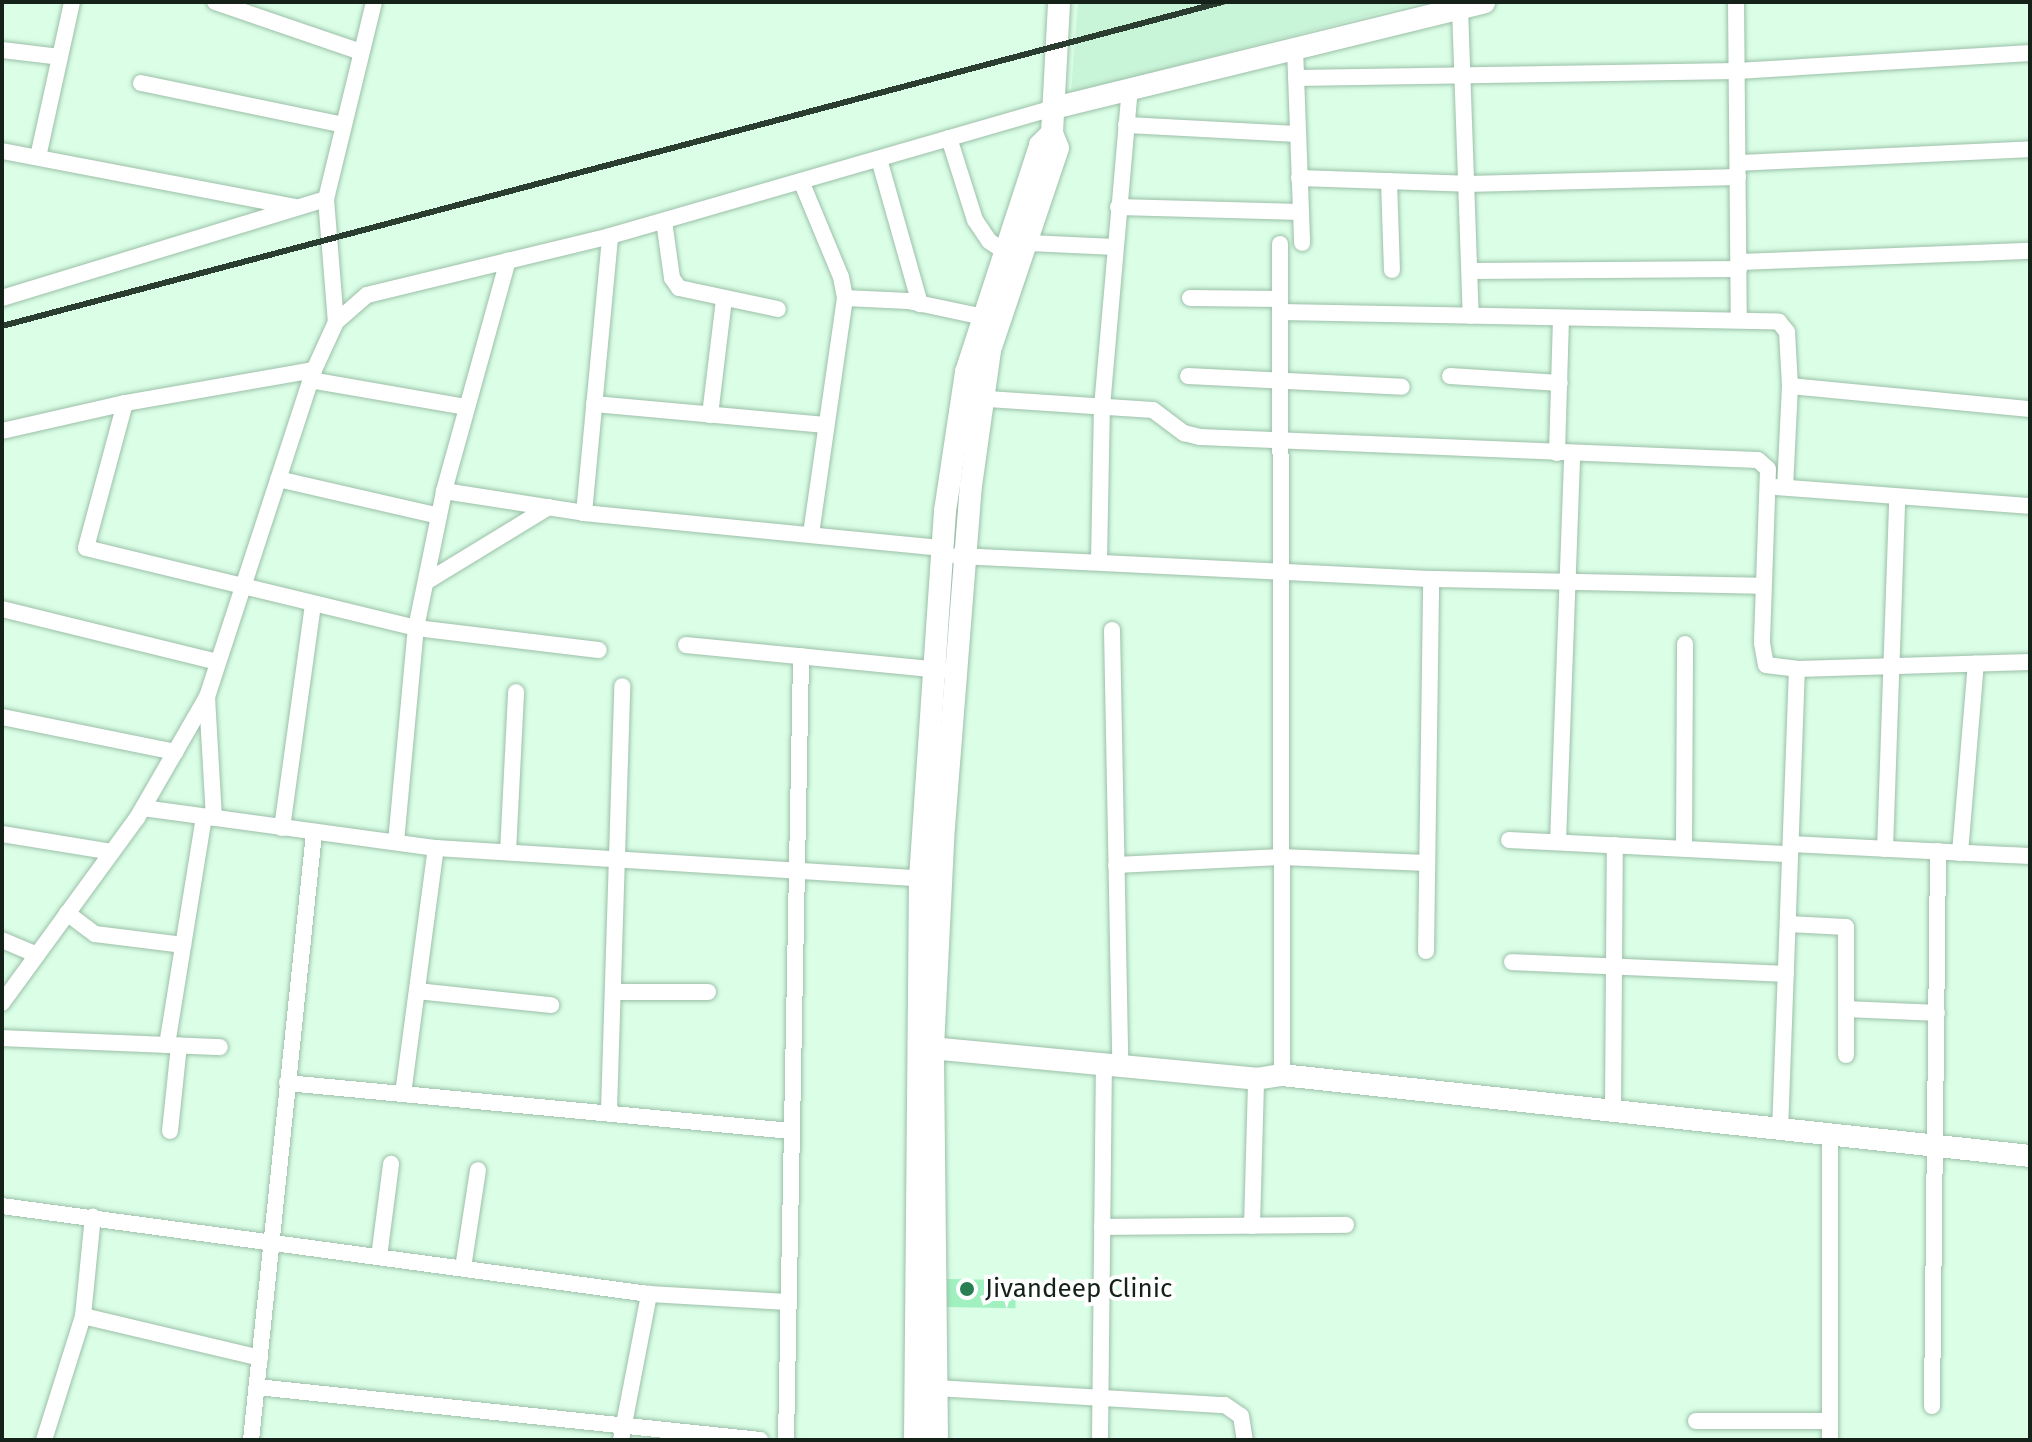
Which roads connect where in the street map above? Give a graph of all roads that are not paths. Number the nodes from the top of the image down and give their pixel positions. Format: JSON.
{"nodes":[{"id":1,"x":72,"y":2,"type":"edge"},
{"id":2,"x":215,"y":2,"type":"edge"},
{"id":3,"x":374,"y":2,"type":"edge"},
{"id":4,"x":1059,"y":2,"type":"edge"},
{"id":5,"x":1484,"y":2,"type":"edge"},
{"id":6,"x":1736,"y":2,"type":"edge"},
{"id":7,"x":1460,"y":8,"type":"junction"},
{"id":8,"x":1295,"y":48,"type":"junction"},
{"id":9,"x":2,"y":50,"type":"edge"},
{"id":10,"x":361,"y":52,"type":"junction"},
{"id":11,"x":2030,"y":53,"type":"edge"},
{"id":12,"x":60,"y":57,"type":"junction"},
{"id":13,"x":1737,"y":71,"type":"junction"},
{"id":14,"x":1463,"y":75,"type":"junction"},
{"id":15,"x":1296,"y":78,"type":"junction"},
{"id":16,"x":141,"y":83,"type":"dead end"},
{"id":17,"x":1130,"y":89,"type":"junction"},
{"id":18,"x":1054,"y":108,"type":"junction"},
{"id":19,"x":343,"y":125,"type":"junction"},
{"id":20,"x":1126,"y":125,"type":"junction"},
{"id":21,"x":1298,"y":134,"type":"junction"},
{"id":22,"x":949,"y":138,"type":"junction"},
{"id":23,"x":2030,"y":149,"type":"edge"},
{"id":24,"x":2,"y":151,"type":"edge"},
{"id":25,"x":38,"y":157,"type":"junction"},
{"id":26,"x":879,"y":159,"type":"junction"},
{"id":27,"x":1738,"y":170,"type":"junction"},
{"id":28,"x":1299,"y":178,"type":"junction"},
{"id":29,"x":801,"y":181,"type":"junction"},
{"id":30,"x":1389,"y":181,"type":"junction"},
{"id":31,"x":1467,"y":184,"type":"junction"},
{"id":32,"x":326,"y":199,"type":"junction"},
{"id":33,"x":1118,"y":207,"type":"junction"},
{"id":34,"x":300,"y":208,"type":"junction"},
{"id":35,"x":1301,"y":212,"type":"junction"},
{"id":36,"x":664,"y":221,"type":"junction"},
{"id":37,"x":610,"y":236,"type":"junction"},
{"id":38,"x":1302,"y":243,"type":"dead end"},
{"id":39,"x":1280,"y":244,"type":"dead end"},
{"id":40,"x":1115,"y":247,"type":"junction"},
{"id":41,"x":2030,"y":251,"type":"edge"},
{"id":42,"x":1018,"y":252,"type":"junction"},
{"id":43,"x":508,"y":261,"type":"junction"},
{"id":44,"x":1740,"y":266,"type":"junction"},
{"id":45,"x":1392,"y":270,"type":"dead end"},
{"id":46,"x":1470,"y":271,"type":"junction"},
{"id":47,"x":2,"y":298,"type":"edge"},
{"id":48,"x":845,"y":298,"type":"junction"},
{"id":49,"x":1190,"y":298,"type":"dead end"},
{"id":50,"x":724,"y":299,"type":"junction"},
{"id":51,"x":920,"y":304,"type":"junction"},
{"id":52,"x":1280,"y":306,"type":"junction"},
{"id":53,"x":778,"y":309,"type":"dead end"},
{"id":54,"x":1471,"y":316,"type":"junction"},
{"id":55,"x":984,"y":317,"type":"junction"},
{"id":56,"x":1739,"y":317,"type":"junction"},
{"id":57,"x":1561,"y":318,"type":"junction"},
{"id":58,"x":336,"y":322,"type":"junction"},
{"id":59,"x":312,"y":375,"type":"junction"},
{"id":60,"x":1188,"y":376,"type":"dead end"},
{"id":61,"x":1450,"y":376,"type":"dead end"},
{"id":62,"x":1280,"y":380,"type":"junction"},
{"id":63,"x":1560,"y":383,"type":"junction"},
{"id":64,"x":1790,"y":386,"type":"junction"},
{"id":65,"x":1402,"y":387,"type":"dead end"},
{"id":66,"x":971,"y":398,"type":"junction"},
{"id":67,"x":125,"y":403,"type":"junction"},
{"id":68,"x":594,"y":404,"type":"junction"},
{"id":69,"x":467,"y":407,"type":"junction"},
{"id":70,"x":1102,"y":407,"type":"junction"},
{"id":71,"x":2030,"y":409,"type":"edge"},
{"id":72,"x":710,"y":415,"type":"junction"},
{"id":73,"x":823,"y":425,"type":"junction"},
{"id":74,"x":2,"y":431,"type":"edge"},
{"id":75,"x":1280,"y":439,"type":"junction"},
{"id":76,"x":1565,"y":454,"type":"junction"},
{"id":77,"x":278,"y":479,"type":"junction"},
{"id":78,"x":1767,"y":486,"type":"junction"},
{"id":79,"x":1785,"y":487,"type":"junction"},
{"id":80,"x":444,"y":491,"type":"junction"},
{"id":81,"x":1897,"y":497,"type":"junction"},
{"id":82,"x":2030,"y":506,"type":"edge"},
{"id":83,"x":549,"y":507,"type":"junction"},
{"id":84,"x":584,"y":513,"type":"junction"},
{"id":85,"x":439,"y":516,"type":"junction"},
{"id":86,"x":811,"y":533,"type":"junction"},
{"id":87,"x":942,"y":551,"type":"junction"},
{"id":88,"x":965,"y":556,"type":"junction"},
{"id":89,"x":1099,"y":560,"type":"junction"},
{"id":90,"x":1281,"y":572,"type":"junction"},
{"id":91,"x":1431,"y":579,"type":"junction"},
{"id":92,"x":426,"y":582,"type":"junction"},
{"id":93,"x":1566,"y":584,"type":"junction"},
{"id":94,"x":1763,"y":586,"type":"junction"},
{"id":95,"x":242,"y":589,"type":"junction"},
{"id":96,"x":313,"y":605,"type":"junction"},
{"id":97,"x":2,"y":609,"type":"edge"},
{"id":98,"x":416,"y":628,"type":"junction"},
{"id":99,"x":1112,"y":630,"type":"dead end"},
{"id":100,"x":1685,"y":644,"type":"dead end"},
{"id":101,"x":686,"y":645,"type":"dead end"},
{"id":102,"x":599,"y":650,"type":"dead end"},
{"id":103,"x":801,"y":656,"type":"junction"},
{"id":104,"x":218,"y":662,"type":"junction"},
{"id":105,"x":2030,"y":662,"type":"edge"},
{"id":106,"x":1976,"y":664,"type":"junction"},
{"id":107,"x":1888,"y":667,"type":"junction"},
{"id":108,"x":1797,"y":669,"type":"junction"},
{"id":109,"x":945,"y":670,"type":"junction"},
{"id":110,"x":622,"y":686,"type":"dead end"},
{"id":111,"x":516,"y":692,"type":"dead end"},
{"id":112,"x":207,"y":697,"type":"junction"},
{"id":113,"x":2,"y":717,"type":"edge"},
{"id":114,"x":175,"y":752,"type":"junction"},
{"id":115,"x":143,"y":808,"type":"junction"},
{"id":116,"x":209,"y":817,"type":"junction"},
{"id":117,"x":282,"y":828,"type":"junction"},
{"id":118,"x":314,"y":833,"type":"junction"},
{"id":119,"x":2,"y":834,"type":"edge"},
{"id":120,"x":1509,"y":840,"type":"dead end"},
{"id":121,"x":396,"y":842,"type":"junction"},
{"id":122,"x":1558,"y":842,"type":"junction"},
{"id":123,"x":1615,"y":845,"type":"junction"},
{"id":124,"x":1684,"y":847,"type":"junction"},
{"id":125,"x":436,"y":848,"type":"junction"},
{"id":126,"x":1790,"y":849,"type":"junction"},
{"id":127,"x":1885,"y":849,"type":"junction"},
{"id":128,"x":1938,"y":851,"type":"junction"},
{"id":129,"x":112,"y":852,"type":"junction"},
{"id":130,"x":508,"y":852,"type":"junction"},
{"id":131,"x":1960,"y":853,"type":"junction"},
{"id":132,"x":2030,"y":856,"type":"edge"},
{"id":133,"x":1281,"y":857,"type":"junction"},
{"id":134,"x":617,"y":858,"type":"junction"},
{"id":135,"x":1427,"y":863,"type":"junction"},
{"id":136,"x":1116,"y":865,"type":"junction"},
{"id":137,"x":796,"y":870,"type":"junction"},
{"id":138,"x":930,"y":879,"type":"junction"},
{"id":139,"x":67,"y":913,"type":"junction"},
{"id":140,"x":1788,"y":924,"type":"junction"},
{"id":141,"x":2,"y":940,"type":"edge"},
{"id":142,"x":183,"y":945,"type":"junction"},
{"id":143,"x":1426,"y":951,"type":"dead end"},
{"id":144,"x":37,"y":955,"type":"junction"},
{"id":145,"x":1512,"y":962,"type":"dead end"},
{"id":146,"x":1614,"y":968,"type":"junction"},
{"id":147,"x":1786,"y":974,"type":"junction"},
{"id":148,"x":417,"y":991,"type":"junction"},
{"id":149,"x":613,"y":992,"type":"junction"},
{"id":150,"x":708,"y":992,"type":"dead end"},
{"id":151,"x":2,"y":1003,"type":"edge"},
{"id":152,"x":551,"y":1005,"type":"dead end"},
{"id":153,"x":1847,"y":1009,"type":"junction"},
{"id":154,"x":1937,"y":1013,"type":"junction"},
{"id":155,"x":2,"y":1038,"type":"edge"},
{"id":156,"x":173,"y":1045,"type":"junction"},
{"id":157,"x":220,"y":1047,"type":"dead end"},
{"id":158,"x":924,"y":1047,"type":"junction"},
{"id":159,"x":1846,"y":1055,"type":"dead end"},
{"id":160,"x":1112,"y":1065,"type":"junction"},
{"id":161,"x":1282,"y":1075,"type":"junction"},
{"id":162,"x":1256,"y":1079,"type":"junction"},
{"id":163,"x":287,"y":1083,"type":"junction"},
{"id":164,"x":403,"y":1094,"type":"junction"},
{"id":165,"x":1613,"y":1109,"type":"junction"},
{"id":166,"x":609,"y":1110,"type":"junction"},
{"id":167,"x":170,"y":1131,"type":"dead end"},
{"id":168,"x":791,"y":1131,"type":"junction"},
{"id":169,"x":1780,"y":1131,"type":"junction"},
{"id":170,"x":1830,"y":1136,"type":"junction"},
{"id":171,"x":1936,"y":1148,"type":"junction"},
{"id":172,"x":2030,"y":1156,"type":"edge"},
{"id":173,"x":391,"y":1164,"type":"dead end"},
{"id":174,"x":478,"y":1170,"type":"dead end"},
{"id":175,"x":2,"y":1206,"type":"edge"},
{"id":176,"x":93,"y":1216,"type":"junction"},
{"id":177,"x":1346,"y":1225,"type":"dead end"},
{"id":178,"x":1252,"y":1226,"type":"junction"},
{"id":179,"x":1102,"y":1227,"type":"junction"},
{"id":180,"x":270,"y":1241,"type":"junction"},
{"id":181,"x":925,"y":1252,"type":"junction"},
{"id":182,"x":379,"y":1257,"type":"junction"},
{"id":183,"x":463,"y":1268,"type":"junction"},
{"id":184,"x":649,"y":1294,"type":"junction"},
{"id":185,"x":788,"y":1302,"type":"junction"},
{"id":186,"x":83,"y":1316,"type":"junction"},
{"id":187,"x":260,"y":1358,"type":"junction"},
{"id":188,"x":257,"y":1387,"type":"junction"},
{"id":189,"x":936,"y":1388,"type":"junction"},
{"id":190,"x":1100,"y":1396,"type":"junction"},
{"id":191,"x":1932,"y":1406,"type":"dead end"},
{"id":192,"x":1696,"y":1421,"type":"dead end"},
{"id":193,"x":1830,"y":1421,"type":"junction"},
{"id":194,"x":622,"y":1433,"type":"edge"},
{"id":195,"x":44,"y":1440,"type":"edge"},
{"id":196,"x":251,"y":1440,"type":"edge"},
{"id":197,"x":760,"y":1440,"type":"edge"},
{"id":198,"x":786,"y":1440,"type":"edge"},
{"id":199,"x":915,"y":1440,"type":"edge"},
{"id":200,"x":937,"y":1440,"type":"edge"},
{"id":201,"x":1100,"y":1440,"type":"edge"},
{"id":202,"x":1245,"y":1440,"type":"edge"},
{"id":203,"x":1830,"y":1440,"type":"edge"}],
"edges":[{"from":1,"to":12,"type":"street"},
{"from":2,"to":10,"type":"street"},
{"from":3,"to":10,"type":"street"},
{"from":4,"to":18,"type":"street"},
{"from":5,"to":7,"type":"street"},
{"from":6,"to":13,"type":"street"},
{"from":7,"to":8,"type":"street"},
{"from":7,"to":14,"type":"street"},
{"from":8,"to":15,"type":"street"},
{"from":8,"to":17,"type":"street"},
{"from":9,"to":12,"type":"street"},
{"from":10,"to":19,"type":"street"},
{"from":11,"to":13,"type":"street"},
{"from":12,"to":25,"type":"street"},
{"from":13,"to":14,"type":"street"},
{"from":13,"to":27,"type":"street"},
{"from":14,"to":15,"type":"street"},
{"from":14,"to":31,"type":"street"},
{"from":15,"to":21,"type":"street"},
{"from":16,"to":19,"type":"street"},
{"from":17,"to":18,"type":"street"},
{"from":17,"to":20,"type":"street"},
{"from":18,"to":22,"type":"street"},
{"from":18,"to":42,"type":"street"},
{"from":19,"to":32,"type":"street"},
{"from":20,"to":21,"type":"street"},
{"from":20,"to":33,"type":"street"},
{"from":21,"to":28,"type":"street"},
{"from":22,"to":26,"type":"street"},
{"from":22,"to":42,"type":"street"},
{"from":23,"to":27,"type":"street"},
{"from":24,"to":25,"type":"street"},
{"from":25,"to":34,"type":"street"},
{"from":26,"to":29,"type":"street"},
{"from":26,"to":51,"type":"street"},
{"from":27,"to":31,"type":"street"},
{"from":27,"to":44,"type":"street"},
{"from":28,"to":30,"type":"street"},
{"from":28,"to":35,"type":"street"},
{"from":29,"to":36,"type":"street"},
{"from":29,"to":48,"type":"street"},
{"from":30,"to":31,"type":"street"},
{"from":30,"to":45,"type":"street"},
{"from":31,"to":46,"type":"street"},
{"from":32,"to":34,"type":"street"},
{"from":32,"to":58,"type":"street"},
{"from":33,"to":35,"type":"street"},
{"from":33,"to":40,"type":"street"},
{"from":34,"to":47,"type":"street"},
{"from":35,"to":38,"type":"street"},
{"from":36,"to":37,"type":"street"},
{"from":36,"to":50,"type":"street"},
{"from":37,"to":43,"type":"street"},
{"from":37,"to":68,"type":"street"},
{"from":39,"to":52,"type":"street"},
{"from":40,"to":42,"type":"street"},
{"from":40,"to":70,"type":"street"},
{"from":41,"to":44,"type":"street"},
{"from":42,"to":55,"type":"street"},
{"from":42,"to":66,"type":"street"},
{"from":43,"to":58,"type":"street"},
{"from":43,"to":69,"type":"street"},
{"from":44,"to":46,"type":"street"},
{"from":44,"to":56,"type":"street"},
{"from":46,"to":54,"type":"street"},
{"from":48,"to":51,"type":"street"},
{"from":48,"to":73,"type":"street"},
{"from":49,"to":52,"type":"street"},
{"from":50,"to":53,"type":"street"},
{"from":50,"to":72,"type":"street"},
{"from":51,"to":55,"type":"street"},
{"from":52,"to":54,"type":"street"},
{"from":52,"to":62,"type":"street"},
{"from":54,"to":57,"type":"street"},
{"from":55,"to":66,"type":"street"},
{"from":56,"to":57,"type":"street"},
{"from":56,"to":64,"type":"street"},
{"from":57,"to":63,"type":"street"},
{"from":58,"to":59,"type":"street"},
{"from":59,"to":67,"type":"street"},
{"from":59,"to":69,"type":"street"},
{"from":59,"to":77,"type":"street"},
{"from":60,"to":62,"type":"street"},
{"from":61,"to":63,"type":"street"},
{"from":62,"to":65,"type":"street"},
{"from":62,"to":75,"type":"street"},
{"from":63,"to":76,"type":"street"},
{"from":64,"to":71,"type":"street"},
{"from":64,"to":79,"type":"street"},
{"from":66,"to":70,"type":"street"},
{"from":66,"to":87,"type":"street"},
{"from":66,"to":88,"type":"street"},
{"from":67,"to":74,"type":"street"},
{"from":67,"to":95,"type":"street"},
{"from":68,"to":72,"type":"street"},
{"from":68,"to":84,"type":"street"},
{"from":69,"to":80,"type":"street"},
{"from":70,"to":75,"type":"street"},
{"from":70,"to":89,"type":"street"},
{"from":72,"to":73,"type":"street"},
{"from":73,"to":86,"type":"street"},
{"from":75,"to":76,"type":"street"},
{"from":75,"to":90,"type":"street"},
{"from":76,"to":78,"type":"street"},
{"from":76,"to":93,"type":"street"},
{"from":77,"to":85,"type":"street"},
{"from":77,"to":95,"type":"street"},
{"from":78,"to":79,"type":"street"},
{"from":78,"to":94,"type":"street"},
{"from":79,"to":81,"type":"street"},
{"from":80,"to":83,"type":"street"},
{"from":80,"to":85,"type":"street"},
{"from":81,"to":82,"type":"street"},
{"from":81,"to":107,"type":"street"},
{"from":83,"to":84,"type":"street"},
{"from":83,"to":92,"type":"street"},
{"from":84,"to":86,"type":"street"},
{"from":85,"to":92,"type":"street"},
{"from":86,"to":87,"type":"street"},
{"from":87,"to":88,"type":"street"},
{"from":87,"to":109,"type":"street"},
{"from":88,"to":89,"type":"street"},
{"from":88,"to":109,"type":"street"},
{"from":89,"to":90,"type":"street"},
{"from":90,"to":91,"type":"street"},
{"from":90,"to":133,"type":"street"},
{"from":91,"to":93,"type":"street"},
{"from":91,"to":135,"type":"street"},
{"from":92,"to":98,"type":"street"},
{"from":93,"to":94,"type":"street"},
{"from":93,"to":122,"type":"street"},
{"from":94,"to":108,"type":"street"},
{"from":95,"to":96,"type":"street"},
{"from":95,"to":104,"type":"street"},
{"from":96,"to":98,"type":"street"},
{"from":96,"to":117,"type":"street"},
{"from":97,"to":104,"type":"street"},
{"from":98,"to":102,"type":"street"},
{"from":98,"to":121,"type":"street"},
{"from":99,"to":136,"type":"street"},
{"from":100,"to":124,"type":"street"},
{"from":101,"to":103,"type":"street"},
{"from":103,"to":109,"type":"street"},
{"from":103,"to":137,"type":"street"},
{"from":104,"to":112,"type":"street"},
{"from":105,"to":106,"type":"street"},
{"from":106,"to":107,"type":"street"},
{"from":106,"to":131,"type":"street"},
{"from":107,"to":108,"type":"street"},
{"from":107,"to":127,"type":"street"},
{"from":108,"to":126,"type":"street"},
{"from":109,"to":138,"type":"street"},
{"from":110,"to":134,"type":"street"},
{"from":111,"to":130,"type":"street"},
{"from":112,"to":114,"type":"street"},
{"from":112,"to":116,"type":"street"},
{"from":113,"to":114,"type":"street"},
{"from":114,"to":115,"type":"street"},
{"from":115,"to":116,"type":"street"},
{"from":115,"to":129,"type":"street"},
{"from":116,"to":117,"type":"street"},
{"from":116,"to":142,"type":"street"},
{"from":117,"to":118,"type":"street"},
{"from":118,"to":121,"type":"street"},
{"from":118,"to":163,"type":"street"},
{"from":119,"to":129,"type":"street"},
{"from":120,"to":122,"type":"street"},
{"from":121,"to":125,"type":"street"},
{"from":122,"to":123,"type":"street"},
{"from":123,"to":124,"type":"street"},
{"from":123,"to":146,"type":"street"},
{"from":124,"to":126,"type":"street"},
{"from":125,"to":130,"type":"street"},
{"from":125,"to":148,"type":"street"},
{"from":126,"to":127,"type":"street"},
{"from":126,"to":140,"type":"street"},
{"from":127,"to":128,"type":"street"},
{"from":128,"to":131,"type":"street"},
{"from":128,"to":154,"type":"street"},
{"from":129,"to":139,"type":"street"},
{"from":130,"to":134,"type":"street"},
{"from":131,"to":132,"type":"street"},
{"from":133,"to":135,"type":"street"},
{"from":133,"to":136,"type":"street"},
{"from":133,"to":161,"type":"street"},
{"from":134,"to":137,"type":"street"},
{"from":134,"to":149,"type":"street"},
{"from":135,"to":143,"type":"street"},
{"from":136,"to":160,"type":"street"},
{"from":137,"to":138,"type":"street"},
{"from":137,"to":168,"type":"street"},
{"from":138,"to":158,"type":"street"},
{"from":139,"to":142,"type":"street"},
{"from":139,"to":144,"type":"street"},
{"from":140,"to":147,"type":"street"},
{"from":140,"to":153,"type":"street"},
{"from":141,"to":144,"type":"street"},
{"from":142,"to":156,"type":"street"},
{"from":144,"to":151,"type":"street"},
{"from":145,"to":146,"type":"street"},
{"from":146,"to":147,"type":"street"},
{"from":146,"to":165,"type":"street"},
{"from":147,"to":169,"type":"street"},
{"from":148,"to":152,"type":"street"},
{"from":148,"to":164,"type":"street"},
{"from":149,"to":150,"type":"street"},
{"from":149,"to":166,"type":"street"},
{"from":153,"to":154,"type":"street"},
{"from":153,"to":159,"type":"street"},
{"from":154,"to":171,"type":"street"},
{"from":155,"to":156,"type":"street"},
{"from":156,"to":157,"type":"street"},
{"from":156,"to":167,"type":"street"},
{"from":158,"to":160,"type":"street"},
{"from":158,"to":181,"type":"street"},
{"from":160,"to":162,"type":"street"},
{"from":160,"to":179,"type":"street"},
{"from":161,"to":162,"type":"street"},
{"from":161,"to":165,"type":"street"},
{"from":162,"to":178,"type":"street"},
{"from":163,"to":164,"type":"street"},
{"from":163,"to":180,"type":"street"},
{"from":164,"to":166,"type":"street"},
{"from":165,"to":169,"type":"street"},
{"from":166,"to":168,"type":"street"},
{"from":168,"to":185,"type":"street"},
{"from":169,"to":170,"type":"street"},
{"from":170,"to":171,"type":"street"},
{"from":170,"to":193,"type":"street"},
{"from":171,"to":172,"type":"street"},
{"from":171,"to":191,"type":"street"},
{"from":173,"to":182,"type":"street"},
{"from":174,"to":183,"type":"street"},
{"from":175,"to":176,"type":"street"},
{"from":176,"to":180,"type":"street"},
{"from":176,"to":186,"type":"street"},
{"from":177,"to":178,"type":"street"},
{"from":178,"to":179,"type":"street"},
{"from":179,"to":190,"type":"street"},
{"from":180,"to":182,"type":"street"},
{"from":180,"to":187,"type":"street"},
{"from":181,"to":189,"type":"street"},
{"from":181,"to":199,"type":"street"},
{"from":182,"to":183,"type":"street"},
{"from":183,"to":184,"type":"street"},
{"from":184,"to":185,"type":"street"},
{"from":184,"to":194,"type":"street"},
{"from":185,"to":198,"type":"street"},
{"from":186,"to":187,"type":"street"},
{"from":186,"to":195,"type":"street"},
{"from":187,"to":188,"type":"street"},
{"from":188,"to":194,"type":"street"},
{"from":188,"to":196,"type":"street"},
{"from":189,"to":190,"type":"street"},
{"from":189,"to":200,"type":"street"},
{"from":190,"to":201,"type":"street"},
{"from":190,"to":202,"type":"street"},
{"from":192,"to":193,"type":"street"},
{"from":193,"to":203,"type":"street"},
{"from":194,"to":197,"type":"street"}]}
